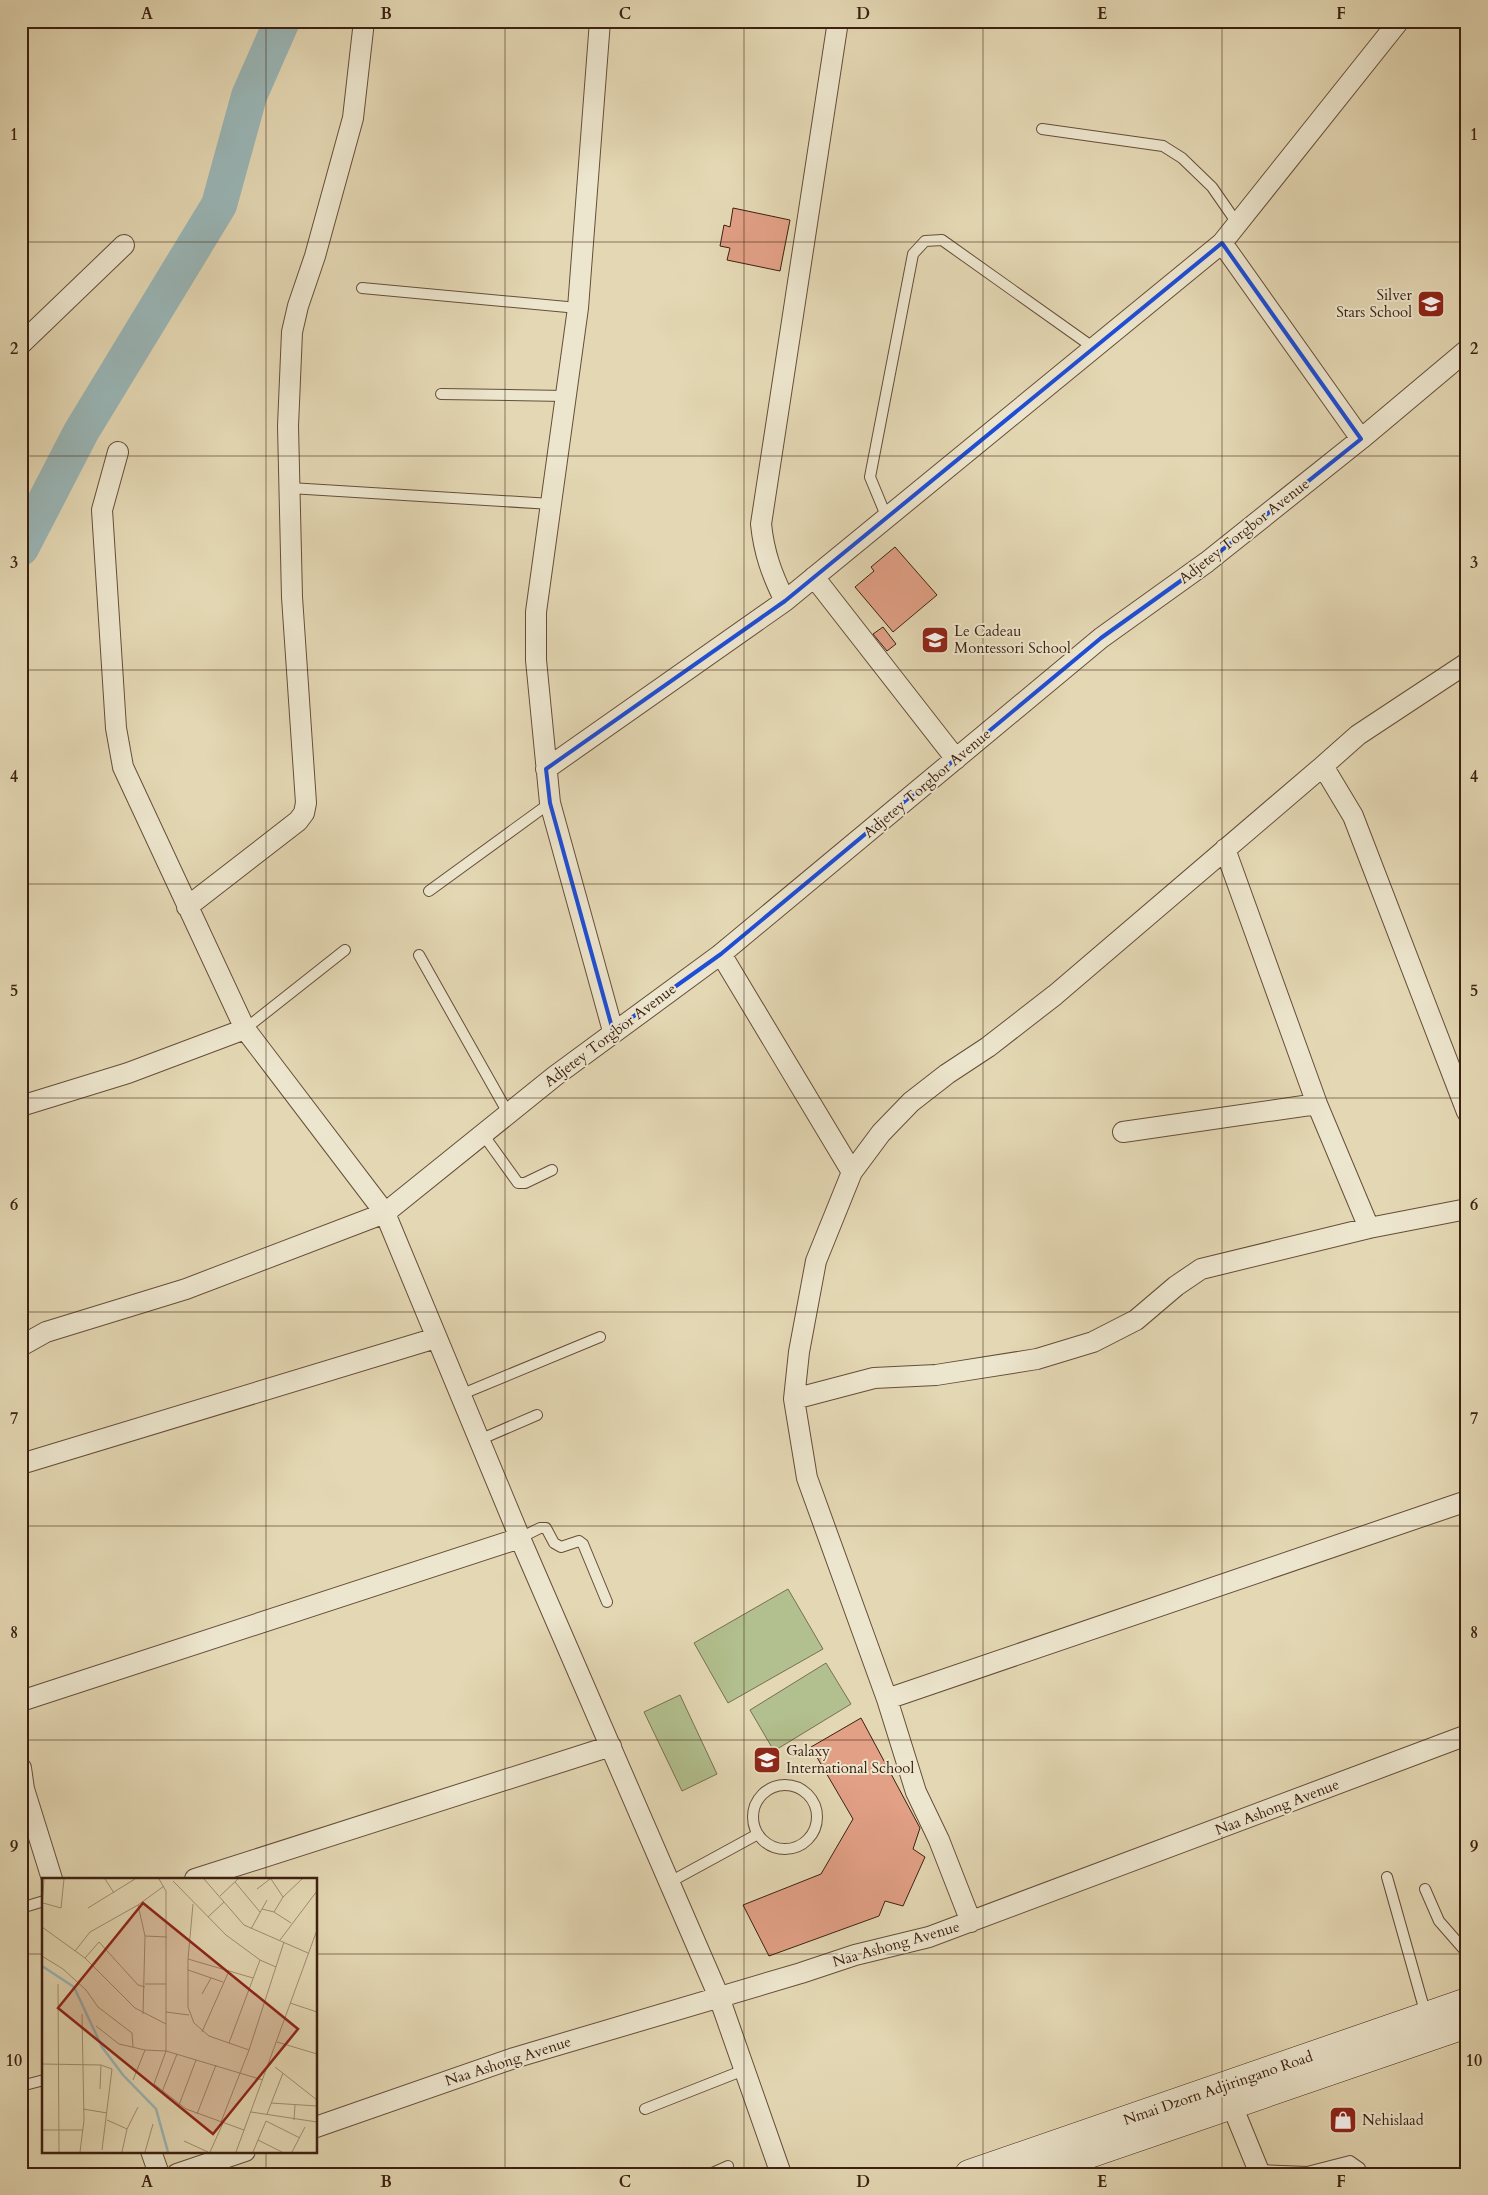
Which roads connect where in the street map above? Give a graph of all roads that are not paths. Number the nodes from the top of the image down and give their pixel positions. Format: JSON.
{"nodes":[{"id":1,"x":364,"y":21,"type":"edge"},
{"id":2,"x":600,"y":21,"type":"edge"},
{"id":3,"x":838,"y":21,"type":"edge"},
{"id":4,"x":1399,"y":21,"type":"edge"},
{"id":5,"x":1042,"y":129,"type":"dead end"},
{"id":6,"x":1238,"y":223,"type":"junction"},
{"id":7,"x":1222,"y":243,"type":"junction"},
{"id":8,"x":124,"y":246,"type":"dead end"},
{"id":9,"x":362,"y":288,"type":"dead end"},
{"id":10,"x":578,"y":308,"type":"junction"},
{"id":11,"x":21,"y":344,"type":"edge"},
{"id":12,"x":1094,"y":348,"type":"junction"},
{"id":13,"x":1467,"y":350,"type":"edge"},
{"id":14,"x":441,"y":394,"type":"dead end"},
{"id":15,"x":565,"y":396,"type":"junction"},
{"id":16,"x":1361,"y":439,"type":"junction"},
{"id":17,"x":118,"y":452,"type":"dead end"},
{"id":18,"x":290,"y":488,"type":"junction"},
{"id":19,"x":551,"y":504,"type":"junction"},
{"id":20,"x":887,"y":518,"type":"junction"},
{"id":21,"x":814,"y":577,"type":"junction"},
{"id":22,"x":785,"y":601,"type":"junction"},
{"id":23,"x":1467,"y":663,"type":"edge"},
{"id":24,"x":956,"y":759,"type":"junction"},
{"id":25,"x":1323,"y":766,"type":"junction"},
{"id":26,"x":546,"y":770,"type":"junction"},
{"id":27,"x":550,"y":803,"type":"junction"},
{"id":28,"x":1225,"y":849,"type":"junction"},
{"id":29,"x":429,"y":891,"type":"dead end"},
{"id":30,"x":187,"y":907,"type":"junction"},
{"id":31,"x":345,"y":950,"type":"dead end"},
{"id":32,"x":720,"y":954,"type":"junction"},
{"id":33,"x":419,"y":955,"type":"dead end"},
{"id":34,"x":245,"y":1030,"type":"junction"},
{"id":35,"x":613,"y":1031,"type":"junction"},
{"id":36,"x":1317,"y":1104,"type":"junction"},
{"id":37,"x":21,"y":1106,"type":"edge"},
{"id":38,"x":1467,"y":1112,"type":"edge"},
{"id":39,"x":508,"y":1113,"type":"junction"},
{"id":40,"x":1123,"y":1132,"type":"dead end"},
{"id":41,"x":482,"y":1133,"type":"junction"},
{"id":42,"x":552,"y":1170,"type":"dead end"},
{"id":43,"x":852,"y":1172,"type":"junction"},
{"id":44,"x":1467,"y":1209,"type":"edge"},
{"id":45,"x":385,"y":1213,"type":"junction"},
{"id":46,"x":1369,"y":1228,"type":"junction"},
{"id":47,"x":600,"y":1337,"type":"dead end"},
{"id":48,"x":436,"y":1338,"type":"junction"},
{"id":49,"x":21,"y":1346,"type":"edge"},
{"id":50,"x":460,"y":1395,"type":"junction"},
{"id":51,"x":794,"y":1400,"type":"junction"},
{"id":52,"x":537,"y":1416,"type":"dead end"},
{"id":53,"x":479,"y":1440,"type":"junction"},
{"id":54,"x":21,"y":1464,"type":"edge"},
{"id":55,"x":1467,"y":1501,"type":"edge"},
{"id":56,"x":520,"y":1538,"type":"junction"},
{"id":57,"x":607,"y":1602,"type":"dead end"},
{"id":58,"x":887,"y":1699,"type":"junction"},
{"id":59,"x":21,"y":1701,"type":"edge"},
{"id":60,"x":1467,"y":1735,"type":"edge"},
{"id":61,"x":611,"y":1746,"type":"junction"},
{"id":62,"x":21,"y":1768,"type":"edge"},
{"id":63,"x":758,"y":1834,"type":"junction"},
{"id":64,"x":1386,"y":1877,"type":"dead end"},
{"id":65,"x":52,"y":1878,"type":"edge"},
{"id":66,"x":198,"y":1878,"type":"edge"},
{"id":67,"x":670,"y":1882,"type":"junction"},
{"id":68,"x":1425,"y":1889,"type":"dead end"},
{"id":69,"x":42,"y":1902,"type":"edge"},
{"id":70,"x":21,"y":1908,"type":"edge"},
{"id":71,"x":971,"y":1922,"type":"junction"},
{"id":72,"x":1467,"y":1954,"type":"edge"},
{"id":73,"x":718,"y":1997,"type":"junction"},
{"id":74,"x":1467,"y":2002,"type":"edge"},
{"id":75,"x":1427,"y":2016,"type":"junction"},
{"id":76,"x":1467,"y":2024,"type":"edge"},
{"id":77,"x":744,"y":2070,"type":"junction"},
{"id":78,"x":42,"y":2081,"type":"edge"},
{"id":79,"x":21,"y":2086,"type":"edge"},
{"id":80,"x":1231,"y":2103,"type":"junction"},
{"id":81,"x":645,"y":2109,"type":"dead end"},
{"id":82,"x":318,"y":2126,"type":"edge"},
{"id":83,"x":151,"y":2152,"type":"edge"},
{"id":84,"x":242,"y":2152,"type":"edge"},
{"id":85,"x":728,"y":2166,"type":"dead end"},
{"id":86,"x":1260,"y":2172,"type":"edge"},
{"id":87,"x":1307,"y":2173,"type":"edge"},
{"id":88,"x":159,"y":2174,"type":"edge"},
{"id":89,"x":177,"y":2174,"type":"edge"},
{"id":90,"x":710,"y":2174,"type":"edge"},
{"id":91,"x":781,"y":2174,"type":"edge"},
{"id":92,"x":969,"y":2174,"type":"edge"},
{"id":93,"x":1031,"y":2174,"type":"edge"},
{"id":94,"x":1361,"y":2174,"type":"edge"}],
"edges":[{"from":1,"to":18,"type":"street"},
{"from":2,"to":10,"type":"street"},
{"from":3,"to":22,"type":"street"},
{"from":4,"to":6,"type":"street"},
{"from":5,"to":6,"type":"lane"},
{"from":6,"to":7,"type":"street"},
{"from":7,"to":12,"type":"street"},
{"from":7,"to":16,"type":"street"},
{"from":8,"to":11,"type":"street"},
{"from":9,"to":10,"type":"lane"},
{"from":10,"to":15,"type":"street"},
{"from":12,"to":20,"type":"street"},
{"from":12,"to":20,"type":"lane"},
{"from":13,"to":16,"type":"street","name":"Adjetey Torgbor Avenue"},
{"from":14,"to":15,"type":"lane"},
{"from":15,"to":19,"type":"street"},
{"from":16,"to":24,"type":"street","name":"Adjetey Torgbor Avenue"},
{"from":17,"to":30,"type":"street"},
{"from":18,"to":19,"type":"lane"},
{"from":18,"to":30,"type":"street"},
{"from":19,"to":26,"type":"street"},
{"from":20,"to":21,"type":"street"},
{"from":21,"to":22,"type":"street"},
{"from":21,"to":24,"type":"street"},
{"from":22,"to":26,"type":"street"},
{"from":23,"to":25,"type":"street"},
{"from":24,"to":32,"type":"street","name":"Adjetey Torgbor Avenue"},
{"from":25,"to":28,"type":"street"},
{"from":25,"to":38,"type":"street"},
{"from":26,"to":27,"type":"street"},
{"from":27,"to":29,"type":"lane"},
{"from":27,"to":35,"type":"street"},
{"from":28,"to":36,"type":"street"},
{"from":28,"to":43,"type":"street"},
{"from":30,"to":34,"type":"street"},
{"from":31,"to":34,"type":"lane"},
{"from":32,"to":35,"type":"street","name":"Adjetey Torgbor Avenue"},
{"from":32,"to":43,"type":"street"},
{"from":33,"to":39,"type":"lane"},
{"from":34,"to":37,"type":"street"},
{"from":34,"to":45,"type":"street"},
{"from":35,"to":39,"type":"street","name":"Adjetey Torgbor Avenue"},
{"from":36,"to":40,"type":"street"},
{"from":36,"to":46,"type":"street"},
{"from":39,"to":41,"type":"street","name":"Adjetey Torgbor Avenue"},
{"from":41,"to":42,"type":"lane"},
{"from":41,"to":45,"type":"street","name":"Adjetey Torgbor Avenue"},
{"from":43,"to":51,"type":"street"},
{"from":44,"to":46,"type":"street"},
{"from":45,"to":48,"type":"street"},
{"from":45,"to":49,"type":"street","name":"Adjetey Torgbor Avenue"},
{"from":46,"to":51,"type":"street"},
{"from":47,"to":50,"type":"lane"},
{"from":48,"to":50,"type":"street"},
{"from":48,"to":54,"type":"street"},
{"from":50,"to":53,"type":"street"},
{"from":51,"to":58,"type":"street"},
{"from":52,"to":53,"type":"lane"},
{"from":53,"to":56,"type":"street"},
{"from":55,"to":58,"type":"street"},
{"from":56,"to":57,"type":"lane"},
{"from":56,"to":59,"type":"street"},
{"from":56,"to":61,"type":"street"},
{"from":58,"to":71,"type":"street"},
{"from":60,"to":71,"type":"street","name":"Naa Ashong Avenue"},
{"from":61,"to":66,"type":"street"},
{"from":61,"to":67,"type":"street"},
{"from":62,"to":65,"type":"street"},
{"from":63,"to":63,"type":"lane"},
{"from":63,"to":67,"type":"lane"},
{"from":64,"to":75,"type":"lane"},
{"from":67,"to":73,"type":"street"},
{"from":68,"to":72,"type":"lane"},
{"from":69,"to":70,"type":"lane"},
{"from":71,"to":73,"type":"street","name":"Naa Ashong Avenue"},
{"from":73,"to":77,"type":"street"},
{"from":73,"to":82,"type":"street","name":"Naa Ashong Avenue"},
{"from":74,"to":75,"type":"main road","name":"Nmai Dzorn Adjiringano Road"},
{"from":75,"to":92,"type":"main road","name":"Nmai Dzorn Adjiringano Road"},
{"from":76,"to":80,"type":"main road","name":"Nmai Dzorn Adjiringano Road"},
{"from":77,"to":81,"type":"lane"},
{"from":77,"to":91,"type":"street"},
{"from":78,"to":79,"type":"lane"},
{"from":80,"to":86,"type":"street"},
{"from":80,"to":93,"type":"main road","name":"Nmai Dzorn Adjiringano Road"},
{"from":83,"to":88,"type":"street"},
{"from":84,"to":89,"type":"street"},
{"from":85,"to":90,"type":"lane"},
{"from":86,"to":87,"type":"lane"},
{"from":87,"to":94,"type":"lane"}]}
